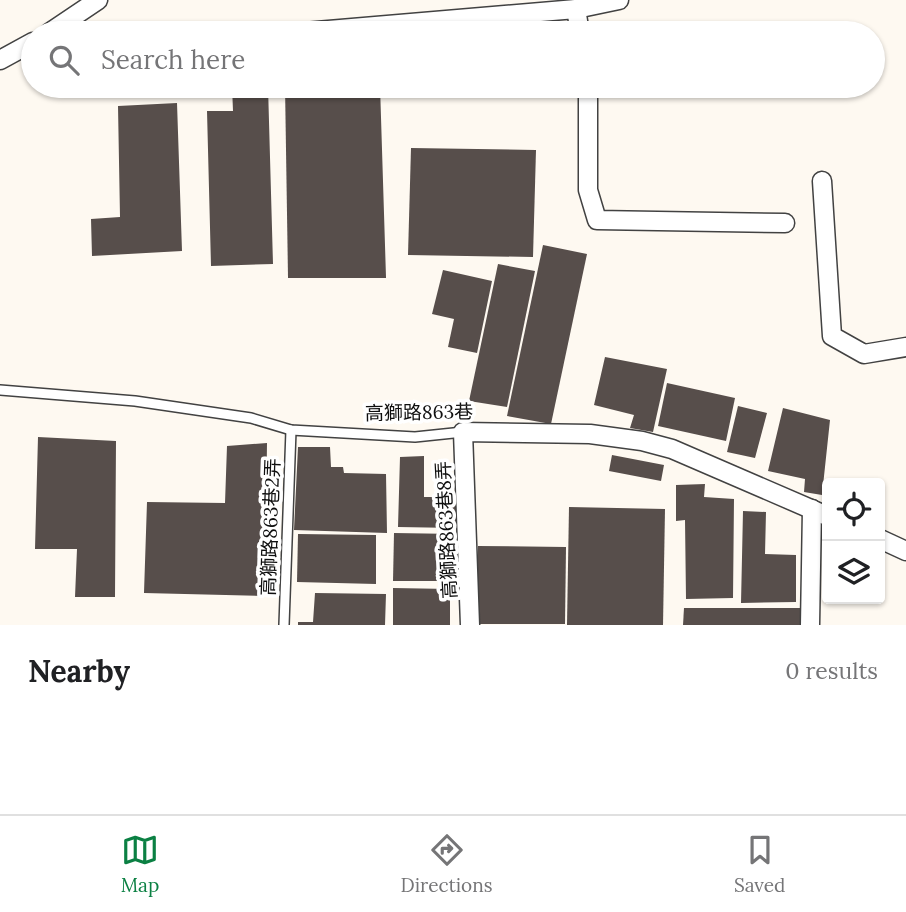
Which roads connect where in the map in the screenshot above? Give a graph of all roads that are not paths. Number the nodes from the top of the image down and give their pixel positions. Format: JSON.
{"nodes":[{"id":1,"x":98,"y":0,"type":"edge"},
{"id":2,"x":620,"y":0,"type":"edge"},
{"id":3,"x":576,"y":9,"type":"junction"},
{"id":4,"x":68,"y":21,"type":"edge"},
{"id":5,"x":434,"y":21,"type":"edge"},
{"id":6,"x":578,"y":21,"type":"edge"},
{"id":7,"x":21,"y":49,"type":"edge"},
{"id":8,"x":0,"y":60,"type":"edge"},
{"id":9,"x":588,"y":98,"type":"edge"},
{"id":10,"x":822,"y":181,"type":"dead end"},
{"id":11,"x":785,"y":223,"type":"dead end"},
{"id":12,"x":906,"y":347,"type":"edge"},
{"id":13,"x":0,"y":390,"type":"edge"},
{"id":14,"x":291,"y":430,"type":"junction"},
{"id":15,"x":463,"y":432,"type":"junction"},
{"id":16,"x":820,"y":513,"type":"edge"},
{"id":17,"x":882,"y":541,"type":"edge"},
{"id":18,"x":906,"y":551,"type":"edge"},
{"id":19,"x":284,"y":625,"type":"edge"},
{"id":20,"x":470,"y":625,"type":"edge"},
{"id":21,"x":810,"y":625,"type":"edge"}],
"edges":[{"from":1,"to":4,"type":"street"},
{"from":2,"to":3,"type":"street"},
{"from":3,"to":5,"type":"street"},
{"from":3,"to":6,"type":"street"},
{"from":7,"to":8,"type":"street"},
{"from":9,"to":11,"type":"street"},
{"from":10,"to":12,"type":"street"},
{"from":13,"to":14,"type":"lane","name":"高獅路863巷"},
{"from":14,"to":15,"type":"lane","name":"高獅路863巷"},
{"from":14,"to":19,"type":"lane","name":"高獅路863巷2弄"},
{"from":15,"to":16,"type":"street","name":"高獅路863巷"},
{"from":15,"to":20,"type":"street","name":"高獅路863巷8弄"},
{"from":16,"to":21,"type":"street"},
{"from":17,"to":18,"type":"street"}]}
